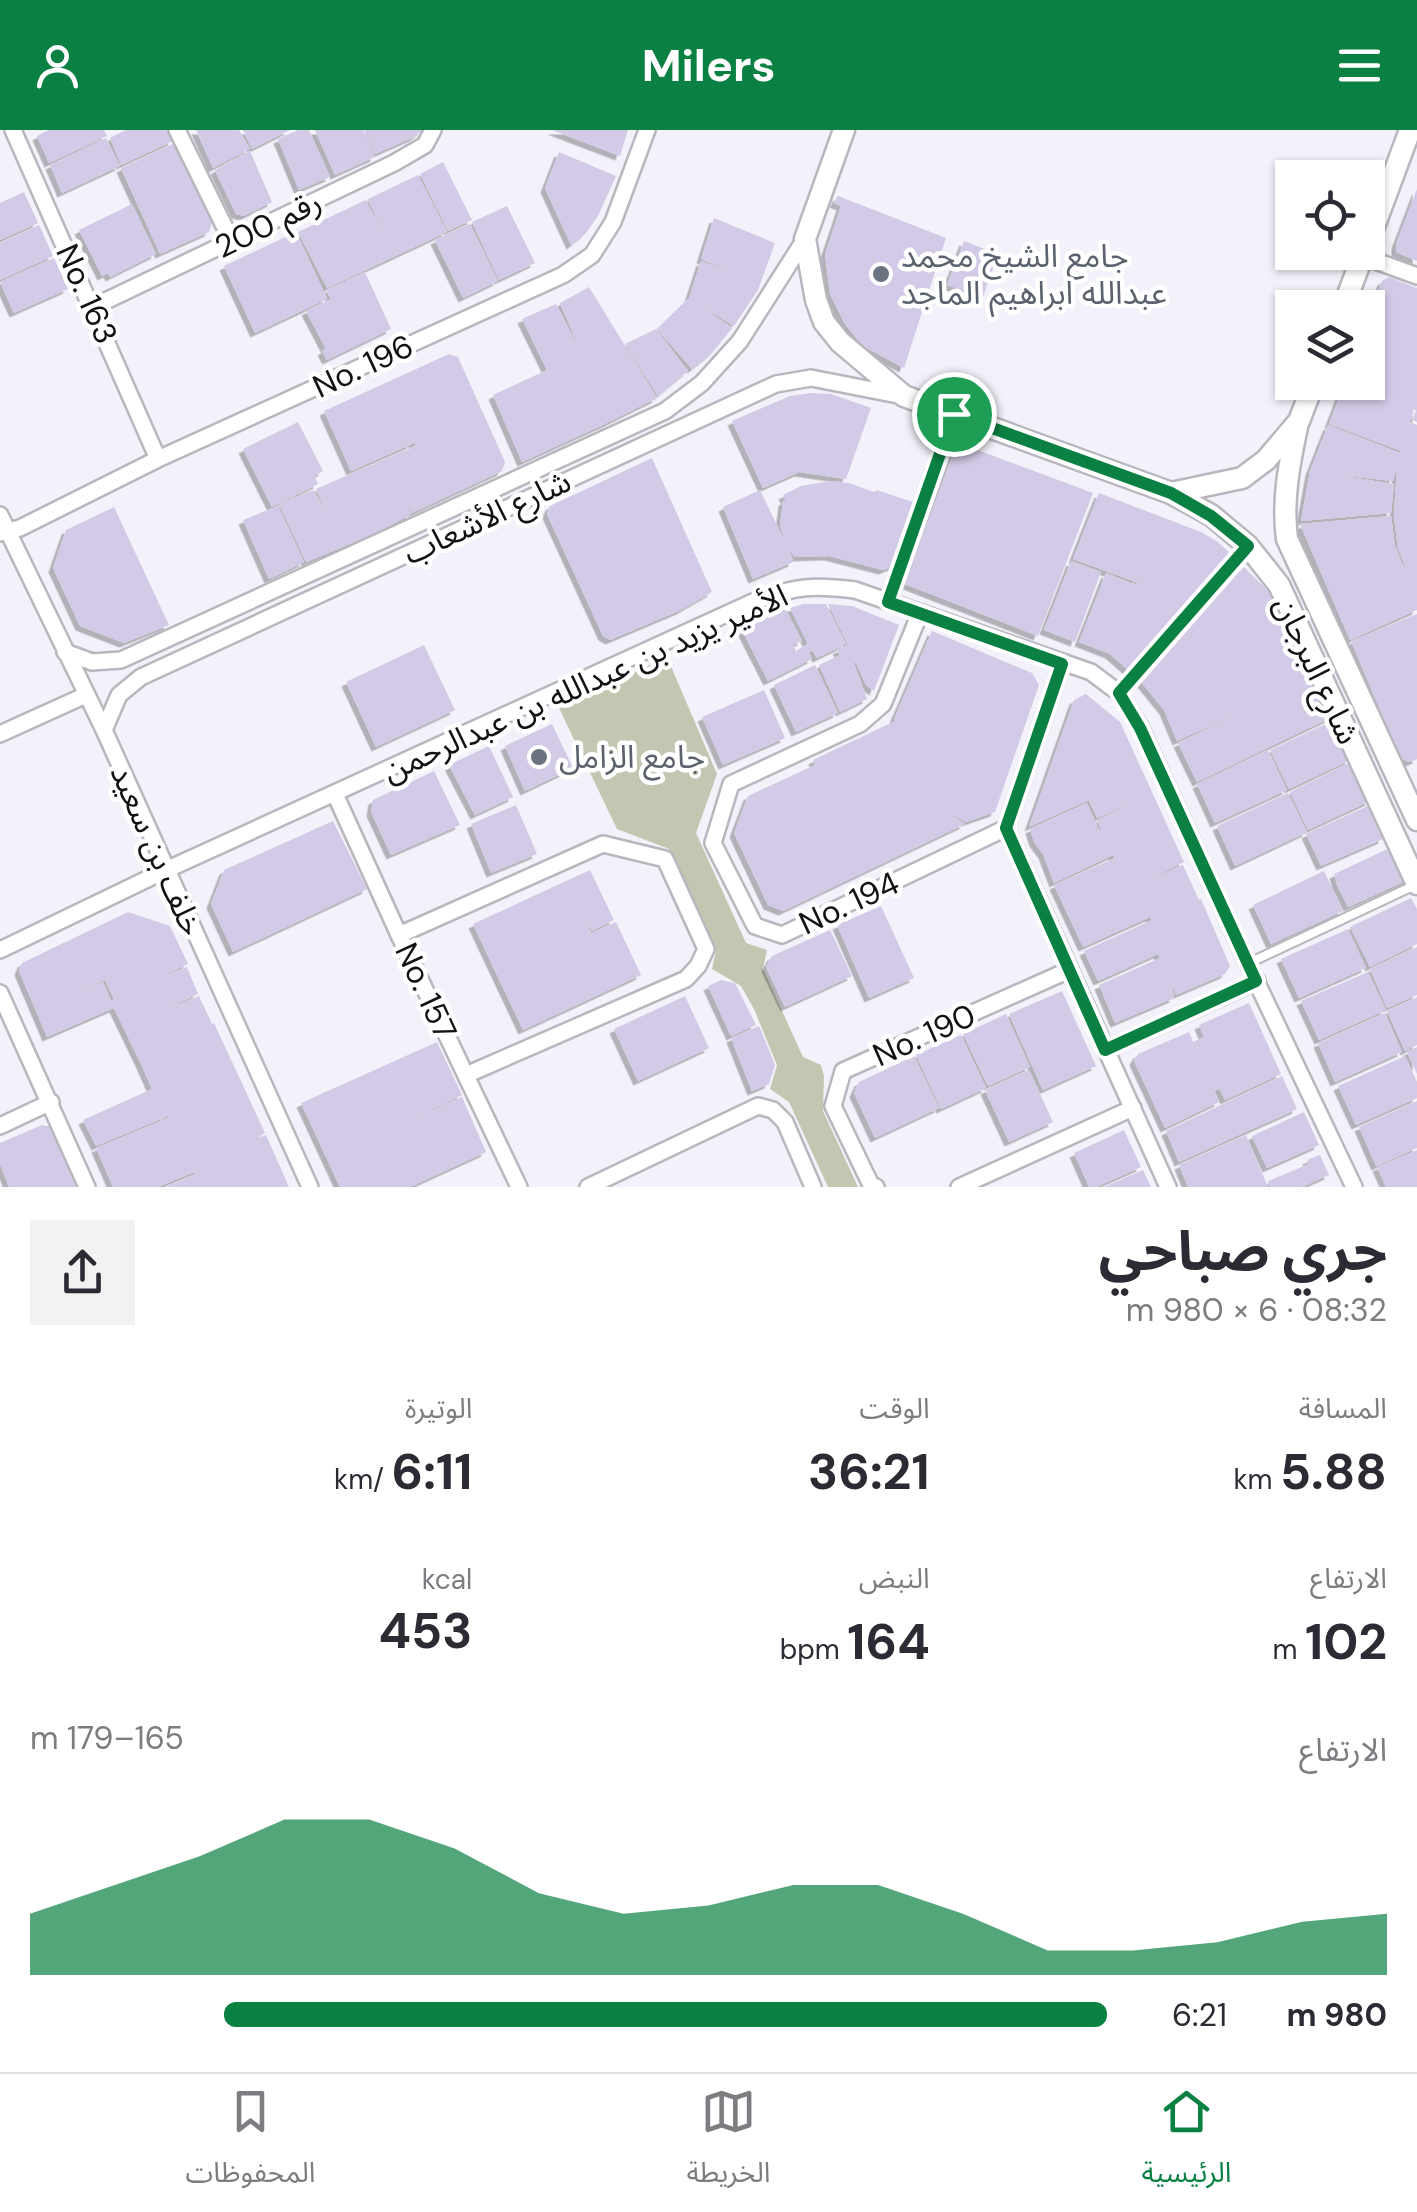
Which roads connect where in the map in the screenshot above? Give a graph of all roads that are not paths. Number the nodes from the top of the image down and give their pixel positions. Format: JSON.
{"nodes":[{"id":1,"x":13,"y":130,"type":"edge"},
{"id":2,"x":177,"y":130,"type":"edge"},
{"id":3,"x":433,"y":130,"type":"edge"},
{"id":4,"x":844,"y":130,"type":"edge"},
{"id":5,"x":1410,"y":130,"type":"edge"},
{"id":6,"x":646,"y":131,"type":"edge"},
{"id":7,"x":1385,"y":197,"type":"edge"},
{"id":8,"x":805,"y":239,"type":"junction"},
{"id":9,"x":232,"y":242,"type":"junction"},
{"id":10,"x":1385,"y":260,"type":"edge"},
{"id":11,"x":1417,"y":276,"type":"edge"},
{"id":12,"x":93,"y":308,"type":"junction"},
{"id":13,"x":904,"y":396,"type":"junction"},
{"id":14,"x":1307,"y":400,"type":"edge"},
{"id":15,"x":954,"y":414,"type":"junction"},
{"id":16,"x":1299,"y":421,"type":"junction"},
{"id":17,"x":158,"y":459,"type":"junction"},
{"id":18,"x":1171,"y":493,"type":"junction"},
{"id":19,"x":2,"y":526,"type":"edge"},
{"id":20,"x":1248,"y":546,"type":"junction"},
{"id":21,"x":888,"y":602,"type":"junction"},
{"id":22,"x":920,"y":614,"type":"junction"},
{"id":23,"x":65,"y":652,"type":"junction"},
{"id":24,"x":1062,"y":664,"type":"junction"},
{"id":25,"x":1119,"y":693,"type":"junction"},
{"id":26,"x":86,"y":695,"type":"junction"},
{"id":27,"x":104,"y":730,"type":"junction"},
{"id":28,"x":0,"y":734,"type":"edge"},
{"id":29,"x":1408,"y":778,"type":"edge"},
{"id":30,"x":335,"y":794,"type":"junction"},
{"id":31,"x":1417,"y":820,"type":"edge"},
{"id":32,"x":1006,"y":828,"type":"junction"},
{"id":33,"x":166,"y":870,"type":"junction"},
{"id":34,"x":1417,"y":884,"type":"edge"},
{"id":35,"x":400,"y":935,"type":"junction"},
{"id":36,"x":0,"y":950,"type":"edge"},
{"id":37,"x":1248,"y":964,"type":"junction"},
{"id":38,"x":1069,"y":970,"type":"junction"},
{"id":39,"x":1256,"y":981,"type":"junction"},
{"id":40,"x":0,"y":993,"type":"edge"},
{"id":41,"x":1105,"y":1050,"type":"junction"},
{"id":42,"x":466,"y":1075,"type":"junction"},
{"id":43,"x":50,"y":1102,"type":"junction"},
{"id":44,"x":1133,"y":1108,"type":"junction"},
{"id":45,"x":0,"y":1126,"type":"edge"},
{"id":46,"x":87,"y":1187,"type":"edge"},
{"id":47,"x":310,"y":1187,"type":"edge"},
{"id":48,"x":519,"y":1187,"type":"edge"},
{"id":49,"x":588,"y":1187,"type":"edge"},
{"id":50,"x":813,"y":1187,"type":"edge"},
{"id":51,"x":876,"y":1187,"type":"edge"},
{"id":52,"x":959,"y":1187,"type":"edge"},
{"id":53,"x":1168,"y":1187,"type":"edge"},
{"id":54,"x":1354,"y":1187,"type":"edge"}],
"edges":[{"from":1,"to":12,"type":"street","name":"No. 163"},
{"from":2,"to":9,"type":"street"},
{"from":3,"to":9,"type":"street","name":"رقم 200"},
{"from":4,"to":8,"type":"street"},
{"from":5,"to":7,"type":"street"},
{"from":6,"to":17,"type":"street","name":"No. 196"},
{"from":8,"to":13,"type":"street"},
{"from":8,"to":23,"type":"street","name":"شارع الأشعاب"},
{"from":9,"to":12,"type":"street","name":"رقم 200"},
{"from":10,"to":11,"type":"street"},
{"from":12,"to":17,"type":"street","name":"No. 163"},
{"from":13,"to":15,"type":"street","name":"شارع البرجان"},
{"from":13,"to":27,"type":"street","name":"شارع الأشعاب"},
{"from":14,"to":16,"type":"street"},
{"from":15,"to":18,"type":"street","name":"شارع البرجان"},
{"from":15,"to":21,"type":"street"},
{"from":16,"to":18,"type":"street"},
{"from":16,"to":29,"type":"street","name":"شارع البرجان"},
{"from":17,"to":19,"type":"street","name":"No. 196"},
{"from":18,"to":20,"type":"street","name":"شارع البرجان"},
{"from":19,"to":23,"type":"street","name":"خلف بن سعيد"},
{"from":20,"to":25,"type":"lane"},
{"from":20,"to":34,"type":"street","name":"شارع البرجان"},
{"from":21,"to":22,"type":"street","name":"الأمير يزيد بن عبدالله بن عبدالرحمن"},
{"from":21,"to":30,"type":"street","name":"الأمير يزيد بن عبدالله بن عبدالرحمن"},
{"from":22,"to":24,"type":"street","name":"الأمير يزيد بن عبدالله بن عبدالرحمن"},
{"from":22,"to":32,"type":"street","name":"No. 194"},
{"from":23,"to":26,"type":"street","name":"خلف بن سعيد"},
{"from":24,"to":25,"type":"street","name":"الأمير يزيد بن عبدالله بن عبدالرحمن"},
{"from":24,"to":32,"type":"street"},
{"from":25,"to":37,"type":"street","name":"الأمير يزيد بن عبدالله بن عبدالرحمن"},
{"from":26,"to":27,"type":"street","name":"خلف بن سعيد"},
{"from":26,"to":28,"type":"street"},
{"from":27,"to":33,"type":"street","name":"خلف بن سعيد"},
{"from":29,"to":31,"type":"street","name":"شارع البرجان"},
{"from":30,"to":33,"type":"street","name":"الأمير يزيد بن عبدالله بن عبدالرحمن"},
{"from":30,"to":35,"type":"street","name":"No. 157"},
{"from":32,"to":38,"type":"street"},
{"from":33,"to":36,"type":"street","name":"الأمير يزيد بن عبدالله بن عبدالرحمن"},
{"from":33,"to":47,"type":"street","name":"خلف بن سعيد"},
{"from":34,"to":37,"type":"lane"},
{"from":35,"to":42,"type":"street","name":"No. 157"},
{"from":35,"to":42,"type":"street"},
{"from":37,"to":39,"type":"street","name":"الأمير يزيد بن عبدالله بن عبدالرحمن"},
{"from":38,"to":41,"type":"street"},
{"from":38,"to":51,"type":"street","name":"No. 190"},
{"from":39,"to":41,"type":"street"},
{"from":39,"to":54,"type":"street","name":"الأمير يزيد بن عبدالله بن عبدالرحمن"},
{"from":40,"to":43,"type":"street"},
{"from":41,"to":44,"type":"street"},
{"from":42,"to":48,"type":"street","name":"No. 157"},
{"from":43,"to":45,"type":"street"},
{"from":43,"to":46,"type":"street"},
{"from":44,"to":52,"type":"street"},
{"from":44,"to":53,"type":"street"},
{"from":49,"to":50,"type":"street"}]}
